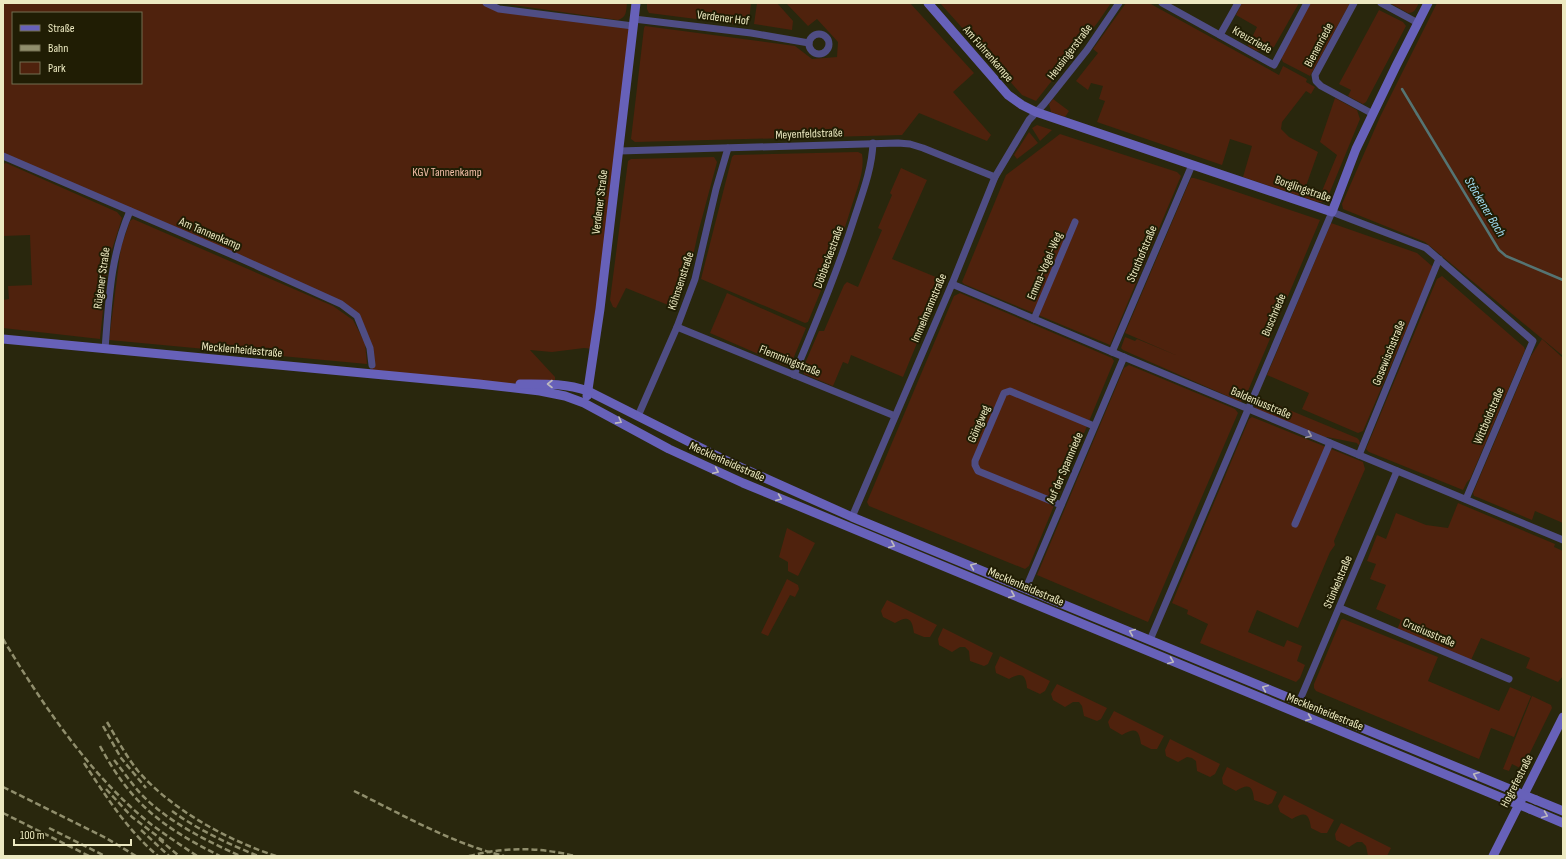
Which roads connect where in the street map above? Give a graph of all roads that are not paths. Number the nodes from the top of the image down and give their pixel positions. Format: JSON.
{"nodes":[{"id":1,"x":486,"y":3,"type":"edge"},
{"id":2,"x":636,"y":3,"type":"edge"},
{"id":3,"x":928,"y":3,"type":"edge"},
{"id":4,"x":1119,"y":3,"type":"edge"},
{"id":5,"x":1162,"y":3,"type":"edge"},
{"id":6,"x":1238,"y":3,"type":"edge"},
{"id":7,"x":1307,"y":3,"type":"edge"},
{"id":8,"x":1354,"y":3,"type":"edge"},
{"id":9,"x":1381,"y":3,"type":"edge"},
{"id":10,"x":1428,"y":3,"type":"edge"},
{"id":11,"x":633,"y":22,"type":"junction"},
{"id":12,"x":1418,"y":23,"type":"junction"},
{"id":13,"x":1220,"y":35,"type":"junction"},
{"id":14,"x":809,"y":43,"type":"dead end"},
{"id":15,"x":1036,"y":112,"type":"junction"},
{"id":16,"x":1373,"y":114,"type":"junction"},
{"id":17,"x":873,"y":142,"type":"junction"},
{"id":18,"x":728,"y":148,"type":"junction"},
{"id":19,"x":618,"y":151,"type":"junction"},
{"id":20,"x":3,"y":156,"type":"edge"},
{"id":21,"x":1192,"y":165,"type":"junction"},
{"id":22,"x":995,"y":177,"type":"junction"},
{"id":23,"x":130,"y":212,"type":"junction"},
{"id":24,"x":1332,"y":212,"type":"junction"},
{"id":25,"x":1075,"y":222,"type":"dead end"},
{"id":26,"x":1439,"y":260,"type":"junction"},
{"id":27,"x":952,"y":284,"type":"junction"},
{"id":28,"x":1034,"y":318,"type":"junction"},
{"id":29,"x":677,"y":327,"type":"junction"},
{"id":30,"x":3,"y":339,"type":"edge"},
{"id":31,"x":1533,"y":341,"type":"joint"},
{"id":32,"x":105,"y":349,"type":"junction"},
{"id":33,"x":1112,"y":352,"type":"junction"},
{"id":34,"x":1124,"y":357,"type":"junction"},
{"id":35,"x":372,"y":365,"type":"dead end"},
{"id":36,"x":794,"y":375,"type":"junction"},
{"id":37,"x":479,"y":384,"type":"junction"},
{"id":38,"x":588,"y":392,"type":"junction"},
{"id":39,"x":584,"y":403,"type":"junction"},
{"id":40,"x":1247,"y":409,"type":"junction"},
{"id":41,"x":638,"y":416,"type":"junction"},
{"id":42,"x":895,"y":416,"type":"junction"},
{"id":43,"x":1094,"y":426,"type":"junction"},
{"id":44,"x":1330,"y":444,"type":"junction"},
{"id":45,"x":1359,"y":456,"type":"junction"},
{"id":46,"x":1397,"y":471,"type":"junction"},
{"id":47,"x":763,"y":477,"type":"junction"},
{"id":48,"x":743,"y":483,"type":"junction"},
{"id":49,"x":1466,"y":499,"type":"junction"},
{"id":50,"x":1061,"y":505,"type":"junction"},
{"id":51,"x":852,"y":516,"type":"junction"},
{"id":52,"x":1295,"y":524,"type":"dead end"},
{"id":53,"x":856,"y":530,"type":"junction"},
{"id":54,"x":1563,"y":540,"type":"edge"},
{"id":55,"x":1026,"y":588,"type":"junction"},
{"id":56,"x":1340,"y":608,"type":"junction"},
{"id":57,"x":1150,"y":640,"type":"junction"},
{"id":58,"x":1509,"y":679,"type":"dead end"},
{"id":59,"x":1299,"y":702,"type":"junction"},
{"id":60,"x":1563,"y":717,"type":"edge"},
{"id":61,"x":1562,"y":817,"type":"edge"},
{"id":62,"x":1493,"y":856,"type":"edge"}],
"edges":[{"from":1,"to":11,"type":"street","name":"Verdener Hof"},
{"from":2,"to":11,"type":"main road","name":"Verdener Straße"},
{"from":3,"to":15,"type":"main road","name":"Am Fuhrenkampe"},
{"from":4,"to":15,"type":"street","name":"Heusingerstraße"},
{"from":5,"to":13,"type":"street","name":"Kreuzriede"},
{"from":6,"to":13,"type":"street","name":"Kreuzriede"},
{"from":7,"to":13,"type":"street","name":"Kreuzriede"},
{"from":8,"to":16,"type":"street","name":"Bienenriede"},
{"from":9,"to":12,"type":"street"},
{"from":10,"to":12,"type":"main road","name":"Buschriede"},
{"from":11,"to":14,"type":"street","name":"Verdener Hof"},
{"from":11,"to":19,"type":"main road","name":"Verdener Straße"},
{"from":12,"to":16,"type":"main road","name":"Buschriede"},
{"from":15,"to":21,"type":"main road","name":"Borglingstraße"},
{"from":15,"to":22,"type":"street","name":"Immelmannstraße"},
{"from":16,"to":24,"type":"main road","name":"Buschriede"},
{"from":17,"to":18,"type":"street","name":"Meyenfeldstraße"},
{"from":17,"to":22,"type":"street","name":"Meyenfeldstraße"},
{"from":17,"to":36,"type":"street","name":"Döbbeckestraße"},
{"from":18,"to":19,"type":"street","name":"Meyenfeldstraße"},
{"from":18,"to":29,"type":"street","name":"Köhnsenstraße"},
{"from":19,"to":38,"type":"main road","name":"Verdener Straße"},
{"from":20,"to":23,"type":"street","name":"Am Tannenkamp"},
{"from":21,"to":24,"type":"main road","name":"Borglingstraße"},
{"from":21,"to":33,"type":"street","name":"Struthofstraße"},
{"from":22,"to":27,"type":"street","name":"Immelmannstraße"},
{"from":23,"to":32,"type":"street","name":"Rügener Straße"},
{"from":23,"to":35,"type":"street","name":"Am Tannenkamp"},
{"from":24,"to":26,"type":"street","name":"Borglingstraße"},
{"from":24,"to":40,"type":"street","name":"Buschriede"},
{"from":25,"to":28,"type":"street","name":"Emma-Vogel-Weg"},
{"from":26,"to":31,"type":"street","name":"Borglingstraße"},
{"from":26,"to":45,"type":"street","name":"Gosewischstraße"},
{"from":27,"to":28,"type":"street","name":"Baldeniusstraße"},
{"from":27,"to":42,"type":"street","name":"Immelmannstraße"},
{"from":28,"to":33,"type":"street","name":"Baldeniusstraße"},
{"from":29,"to":36,"type":"street","name":"Flemmingstraße"},
{"from":29,"to":41,"type":"street","name":"Köhnsenstraße"},
{"from":30,"to":32,"type":"main road","name":"Mecklenheidestraße"},
{"from":31,"to":49,"type":"street","name":"Wittboldstraße"},
{"from":32,"to":37,"type":"main road","name":"Mecklenheidestraße"},
{"from":33,"to":34,"type":"street","name":"Baldeniusstraße"},
{"from":34,"to":40,"type":"street","name":"Baldeniusstraße"},
{"from":34,"to":43,"type":"street","name":"Auf der Spannriede"},
{"from":36,"to":42,"type":"street","name":"Flemmingstraße"},
{"from":38,"to":37,"type":"main road","name":"Mecklenheidestraße","one_way":true},
{"from":37,"to":39,"type":"main road","name":"Mecklenheidestraße"},
{"from":38,"to":39,"type":"main road","name":"Verdener Straße"},
{"from":38,"to":41,"type":"main road","name":"Mecklenheidestraße"},
{"from":39,"to":48,"type":"main road","name":"Mecklenheidestraße","one_way":true},
{"from":40,"to":44,"type":"street","name":"Baldeniusstraße","one_way":true},
{"from":40,"to":57,"type":"street","name":"Buschriede"},
{"from":41,"to":47,"type":"main road","name":"Mecklenheidestraße"},
{"from":42,"to":51,"type":"street","name":"Immelmannstraße"},
{"from":43,"to":50,"type":"street","name":"Auf der Spannriede"},
{"from":43,"to":50,"type":"street","name":"Göingweg"},
{"from":44,"to":45,"type":"street","name":"Baldeniusstraße"},
{"from":44,"to":52,"type":"street"},
{"from":45,"to":46,"type":"street","name":"Baldeniusstraße"},
{"from":46,"to":49,"type":"street","name":"Baldeniusstraße"},
{"from":46,"to":56,"type":"street","name":"Stünkelstraße"},
{"from":47,"to":48,"type":"main road"},
{"from":47,"to":51,"type":"main road","name":"Mecklenheidestraße"},
{"from":48,"to":53,"type":"main road","name":"Mecklenheidestraße","one_way":true},
{"from":49,"to":54,"type":"street","name":"Baldeniusstraße"},
{"from":50,"to":55,"type":"street","name":"Auf der Spannriede"},
{"from":51,"to":53,"type":"main road"},
{"from":55,"to":51,"type":"main road","name":"Mecklenheidestraße","one_way":true},
{"from":53,"to":61,"type":"main road","name":"Mecklenheidestraße","one_way":true,"bridge":true},
{"from":57,"to":55,"type":"main road","name":"Mecklenheidestraße","one_way":true},
{"from":56,"to":58,"type":"street","name":"Crusiusstraße"},
{"from":56,"to":59,"type":"street","name":"Stünkelstraße"},
{"from":59,"to":57,"type":"main road","name":"Mecklenheidestraße","one_way":true},
{"from":61,"to":59,"type":"main road","name":"Mecklenheidestraße","one_way":true,"bridge":true},
{"from":60,"to":62,"type":"main road","name":"Hogrefestraße"}]}
